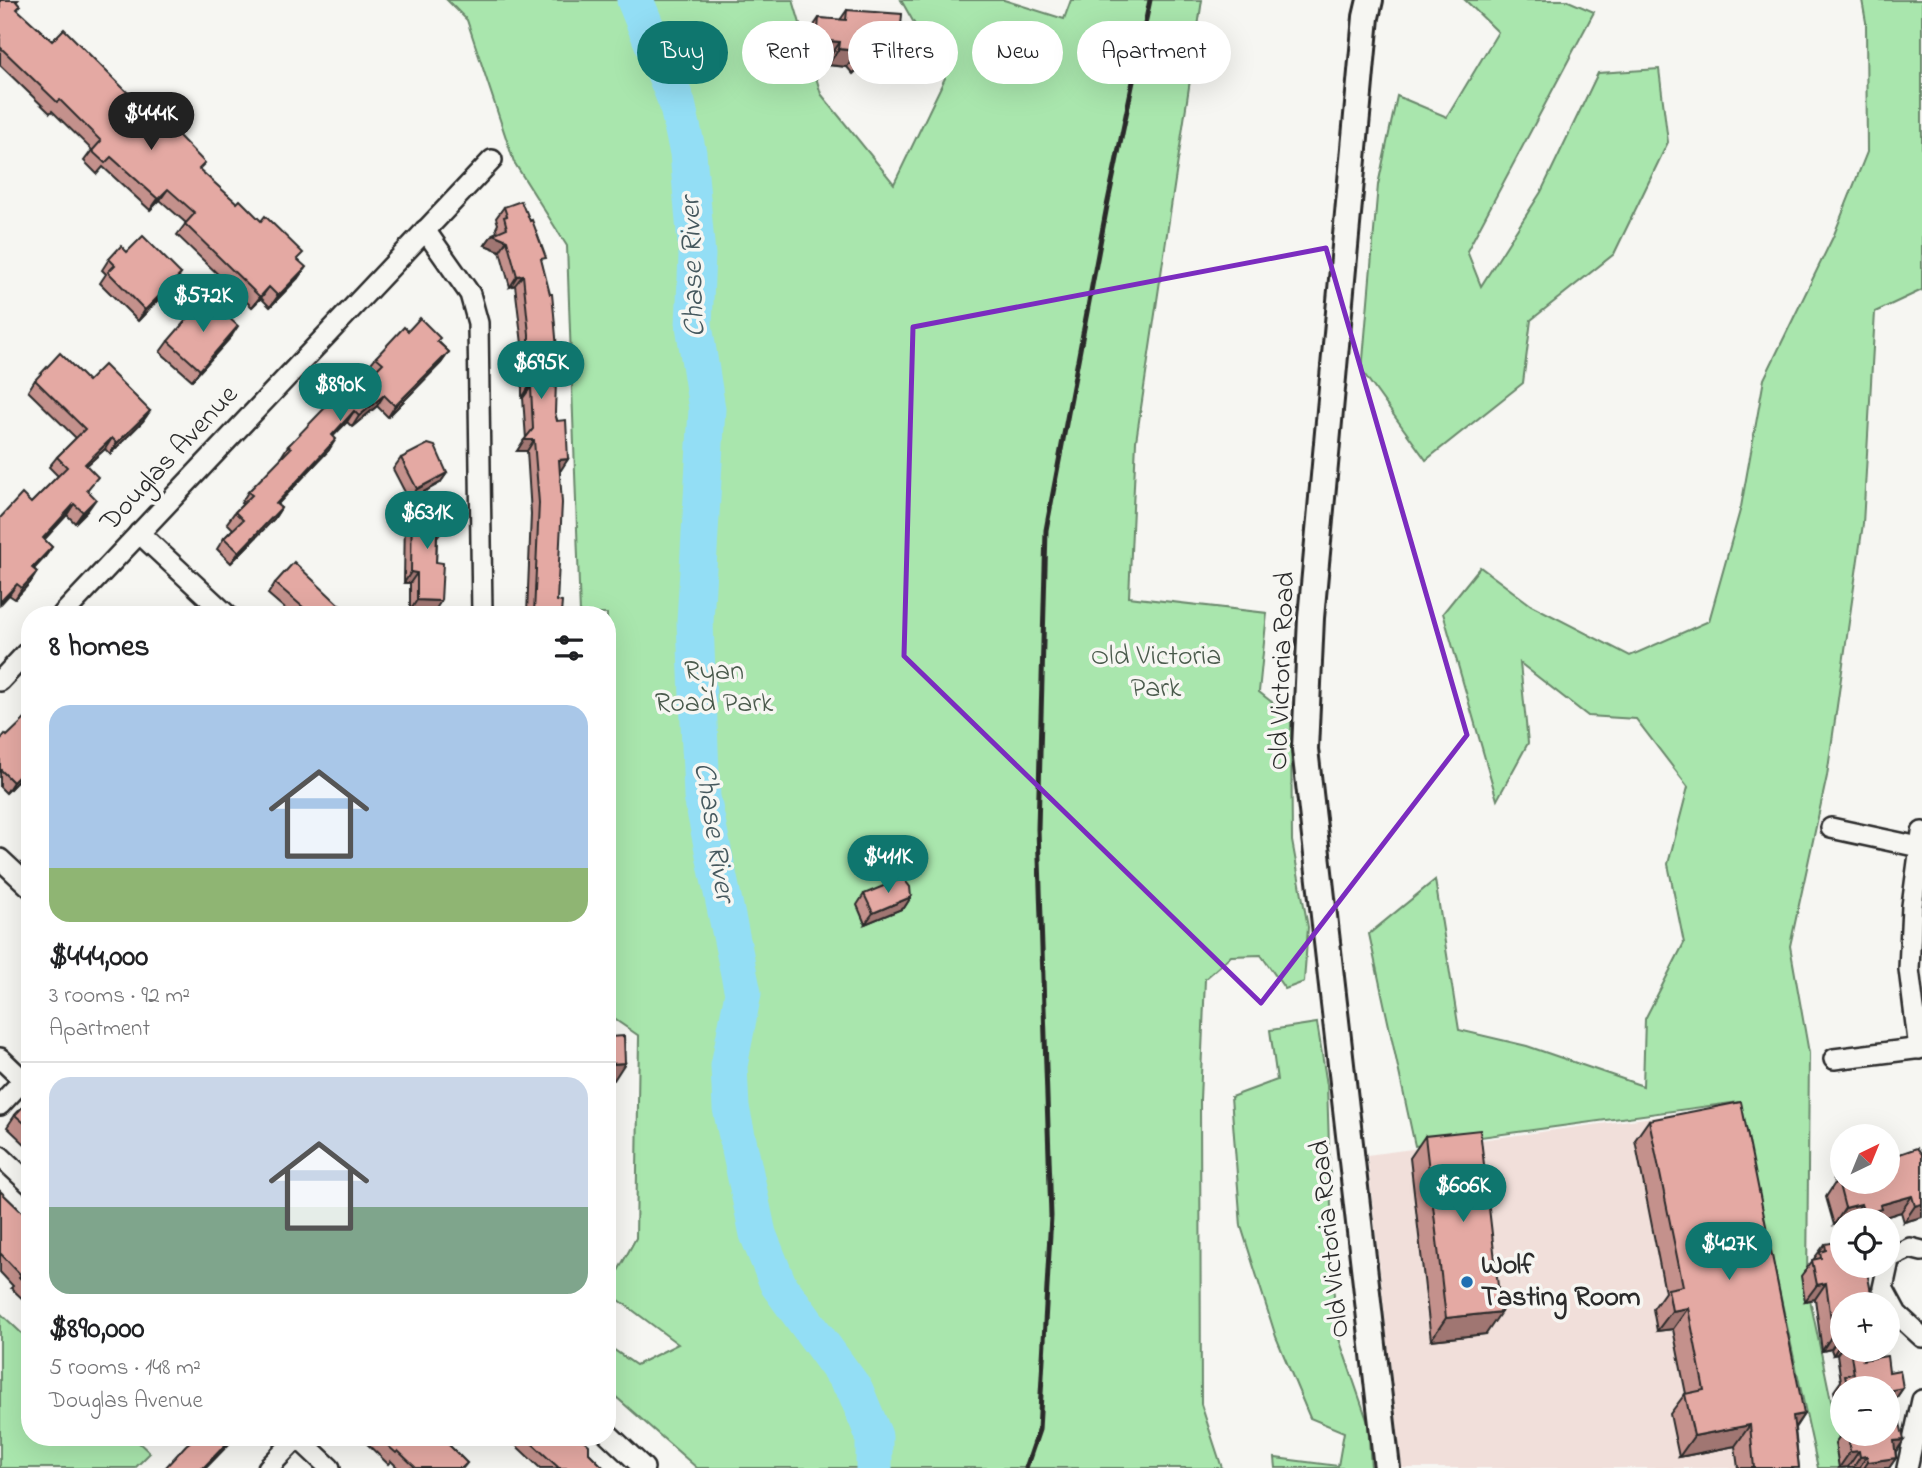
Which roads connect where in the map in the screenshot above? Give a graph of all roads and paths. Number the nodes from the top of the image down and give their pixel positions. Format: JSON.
{"nodes":[{"id":1,"x":1370,"y":0,"type":"edge"},
{"id":2,"x":492,"y":160,"type":"dead end"},
{"id":3,"x":425,"y":230,"type":"junction"},
{"id":4,"x":139,"y":533,"type":"junction"},
{"id":5,"x":71,"y":606,"type":"edge"},
{"id":6,"x":217,"y":606,"type":"edge"},
{"id":7,"x":482,"y":606,"type":"edge"},
{"id":8,"x":21,"y":659,"type":"edge"},
{"id":9,"x":0,"y":681,"type":"edge"},
{"id":10,"x":1831,"y":828,"type":"dead end"},
{"id":11,"x":1920,"y":839,"type":"edge"},
{"id":12,"x":0,"y":859,"type":"edge"},
{"id":13,"x":21,"y":879,"type":"edge"},
{"id":14,"x":1920,"y":1049,"type":"edge"},
{"id":15,"x":0,"y":1058,"type":"edge"},
{"id":16,"x":1835,"y":1059,"type":"dead end"},
{"id":17,"x":21,"y":1073,"type":"edge"},
{"id":18,"x":21,"y":1082,"type":"edge"},
{"id":19,"x":0,"y":1105,"type":"edge"},
{"id":20,"x":0,"y":1156,"type":"edge"},
{"id":21,"x":21,"y":1176,"type":"edge"},
{"id":22,"x":1922,"y":1251,"type":"edge"},
{"id":23,"x":1900,"y":1253,"type":"edge"},
{"id":24,"x":1885,"y":1278,"type":"edge"},
{"id":25,"x":1922,"y":1337,"type":"edge"},
{"id":26,"x":1922,"y":1400,"type":"edge"},
{"id":27,"x":616,"y":1442,"type":"edge"},
{"id":28,"x":289,"y":1446,"type":"edge"},
{"id":29,"x":307,"y":1446,"type":"edge"},
{"id":30,"x":268,"y":1468,"type":"edge"},
{"id":31,"x":330,"y":1468,"type":"edge"},
{"id":32,"x":644,"y":1468,"type":"edge"},
{"id":33,"x":1387,"y":1468,"type":"edge"},
{"id":34,"x":1907,"y":1468,"type":"edge"}],
"edges":[{"from":1,"to":33,"type":"street","name":"Old Victoria Road"},
{"from":2,"to":3,"type":"street","name":"Douglas Avenue"},
{"from":3,"to":4,"type":"street","name":"Douglas Avenue"},
{"from":3,"to":7,"type":"street"},
{"from":4,"to":5,"type":"street","name":"Douglas Avenue"},
{"from":4,"to":6,"type":"street"},
{"from":8,"to":9,"type":"street"},
{"from":10,"to":11,"type":"street"},
{"from":11,"to":14,"type":"street"},
{"from":12,"to":13,"type":"street"},
{"from":14,"to":16,"type":"street"},
{"from":15,"to":17,"type":"street"},
{"from":18,"to":19,"type":"street"},
{"from":20,"to":21,"type":"street"},
{"from":22,"to":23,"type":"street"},
{"from":24,"to":25,"type":"street"},
{"from":26,"to":34,"type":"street"},
{"from":27,"to":32,"type":"street"},
{"from":28,"to":30,"type":"street"},
{"from":29,"to":31,"type":"street"}]}
